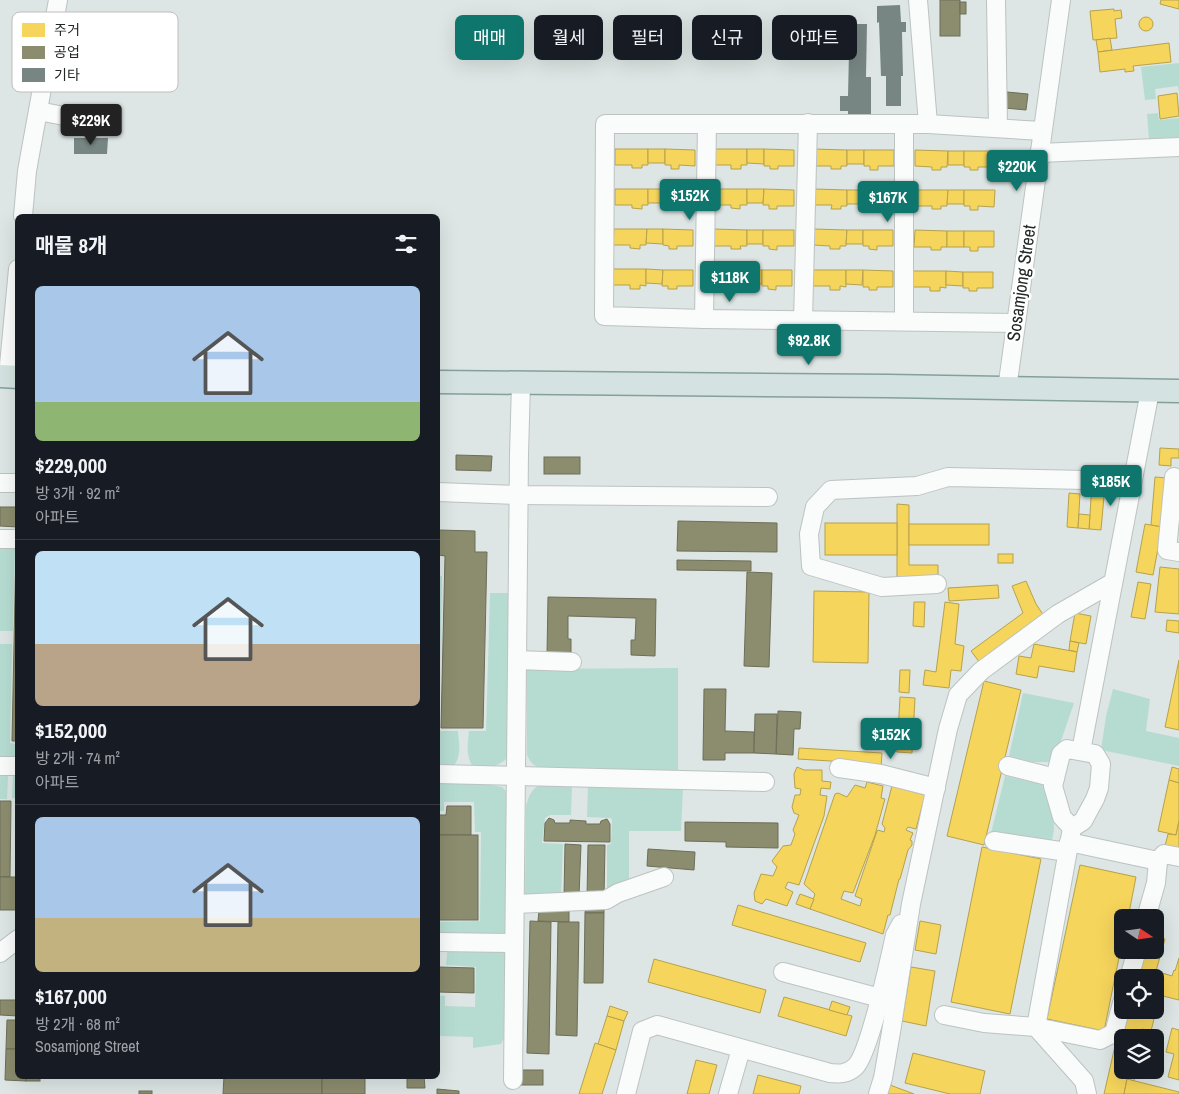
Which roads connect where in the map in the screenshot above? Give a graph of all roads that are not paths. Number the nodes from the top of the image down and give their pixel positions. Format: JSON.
{"nodes":[{"id":1,"x":918,"y":0,"type":"edge"},
{"id":2,"x":996,"y":0,"type":"edge"},
{"id":3,"x":1061,"y":0,"type":"edge"},
{"id":4,"x":41,"y":92,"type":"edge"},
{"id":5,"x":38,"y":111,"type":"junction"},
{"id":6,"x":98,"y":120,"type":"dead end"},
{"id":7,"x":707,"y":124,"type":"junction"},
{"id":8,"x":808,"y":124,"type":"junction"},
{"id":9,"x":928,"y":124,"type":"junction"},
{"id":10,"x":904,"y":125,"type":"junction"},
{"id":11,"x":998,"y":128,"type":"junction"},
{"id":12,"x":1042,"y":131,"type":"junction"},
{"id":13,"x":1179,"y":147,"type":"edge"},
{"id":14,"x":1039,"y":153,"type":"junction"},
{"id":15,"x":23,"y":214,"type":"edge"},
{"id":16,"x":15,"y":305,"type":"edge"},
{"id":17,"x":704,"y":319,"type":"junction"},
{"id":18,"x":803,"y":321,"type":"junction"},
{"id":19,"x":904,"y":321,"type":"junction"},
{"id":20,"x":1015,"y":323,"type":"junction"},
{"id":21,"x":9,"y":376,"type":"edge"},
{"id":22,"x":440,"y":382,"type":"edge"},
{"id":23,"x":521,"y":383,"type":"junction"},
{"id":24,"x":1007,"y":388,"type":"junction"},
{"id":25,"x":1150,"y":390,"type":"junction"},
{"id":26,"x":1179,"y":391,"type":"edge"},
{"id":27,"x":1174,"y":477,"type":"dead end"},
{"id":28,"x":1132,"y":480,"type":"junction"},
{"id":29,"x":0,"y":483,"type":"edge"},
{"id":30,"x":15,"y":483,"type":"edge"},
{"id":31,"x":440,"y":492,"type":"edge"},
{"id":32,"x":518,"y":495,"type":"junction"},
{"id":33,"x":768,"y":497,"type":"dead end"},
{"id":34,"x":0,"y":539,"type":"edge"},
{"id":35,"x":15,"y":539,"type":"edge"},
{"id":36,"x":1179,"y":552,"type":"edge"},
{"id":37,"x":1112,"y":583,"type":"junction"},
{"id":38,"x":937,"y":584,"type":"dead end"},
{"id":39,"x":517,"y":660,"type":"junction"},
{"id":40,"x":572,"y":662,"type":"dead end"},
{"id":41,"x":1080,"y":751,"type":"junction"},
{"id":42,"x":0,"y":766,"type":"edge"},
{"id":43,"x":15,"y":766,"type":"edge"},
{"id":44,"x":1008,"y":766,"type":"dead end"},
{"id":45,"x":839,"y":768,"type":"dead end"},
{"id":46,"x":440,"y":774,"type":"edge"},
{"id":47,"x":516,"y":775,"type":"junction"},
{"id":48,"x":1055,"y":778,"type":"junction"},
{"id":49,"x":765,"y":782,"type":"dead end"},
{"id":50,"x":936,"y":788,"type":"junction"},
{"id":51,"x":994,"y":841,"type":"dead end"},
{"id":52,"x":1069,"y":841,"type":"junction"},
{"id":53,"x":1179,"y":857,"type":"edge"},
{"id":54,"x":1158,"y":861,"type":"junction"},
{"id":55,"x":664,"y":877,"type":"dead end"},
{"id":56,"x":515,"y":904,"type":"junction"},
{"id":57,"x":911,"y":904,"type":"junction"},
{"id":58,"x":1148,"y":909,"type":"edge"},
{"id":59,"x":15,"y":941,"type":"edge"},
{"id":60,"x":440,"y":942,"type":"edge"},
{"id":61,"x":514,"y":943,"type":"junction"},
{"id":62,"x":0,"y":953,"type":"edge"},
{"id":63,"x":783,"y":972,"type":"dead end"},
{"id":64,"x":880,"y":998,"type":"junction"},
{"id":65,"x":944,"y":1015,"type":"dead end"},
{"id":66,"x":1118,"y":1019,"type":"edge"},
{"id":67,"x":1036,"y":1027,"type":"junction"},
{"id":68,"x":741,"y":1049,"type":"junction"},
{"id":69,"x":513,"y":1080,"type":"dead end"},
{"id":70,"x":626,"y":1094,"type":"edge"},
{"id":71,"x":728,"y":1094,"type":"edge"},
{"id":72,"x":878,"y":1094,"type":"edge"},
{"id":73,"x":1087,"y":1094,"type":"edge"}],
"edges":[{"from":1,"to":9,"type":"street"},
{"from":2,"to":11,"type":"street"},
{"from":3,"to":12,"type":"street","name":"Sosamjong Street"},
{"from":4,"to":5,"type":"street"},
{"from":5,"to":6,"type":"street"},
{"from":5,"to":15,"type":"street"},
{"from":7,"to":8,"type":"street"},
{"from":7,"to":17,"type":"street"},
{"from":7,"to":17,"type":"street"},
{"from":8,"to":10,"type":"street"},
{"from":8,"to":18,"type":"street"},
{"from":9,"to":10,"type":"street"},
{"from":9,"to":11,"type":"street"},
{"from":10,"to":19,"type":"street"},
{"from":11,"to":12,"type":"street"},
{"from":12,"to":14,"type":"street","name":"Sosamjong Street"},
{"from":13,"to":14,"type":"street"},
{"from":14,"to":20,"type":"street","name":"Sosamjong Street"},
{"from":16,"to":21,"type":"street"},
{"from":17,"to":18,"type":"street"},
{"from":18,"to":19,"type":"street"},
{"from":19,"to":20,"type":"street"},
{"from":20,"to":24,"type":"street","name":"Sosamjong Street"},
{"from":22,"to":23,"type":"main road"},
{"from":23,"to":24,"type":"main road"},
{"from":23,"to":32,"type":"street"},
{"from":24,"to":25,"type":"main road"},
{"from":25,"to":26,"type":"main road"},
{"from":25,"to":28,"type":"street"},
{"from":27,"to":36,"type":"street"},
{"from":28,"to":37,"type":"street"},
{"from":28,"to":38,"type":"street"},
{"from":29,"to":30,"type":"street"},
{"from":31,"to":32,"type":"street"},
{"from":32,"to":33,"type":"street"},
{"from":32,"to":39,"type":"street"},
{"from":34,"to":35,"type":"street"},
{"from":37,"to":41,"type":"street"},
{"from":37,"to":50,"type":"street"},
{"from":39,"to":40,"type":"street"},
{"from":39,"to":47,"type":"street"},
{"from":41,"to":48,"type":"street"},
{"from":41,"to":52,"type":"street"},
{"from":42,"to":43,"type":"street"},
{"from":44,"to":48,"type":"street"},
{"from":45,"to":50,"type":"street"},
{"from":46,"to":47,"type":"street"},
{"from":47,"to":49,"type":"street"},
{"from":47,"to":56,"type":"street"},
{"from":48,"to":52,"type":"street"},
{"from":50,"to":57,"type":"street"},
{"from":51,"to":52,"type":"street"},
{"from":52,"to":54,"type":"street"},
{"from":52,"to":67,"type":"street"},
{"from":53,"to":54,"type":"street"},
{"from":54,"to":58,"type":"street"},
{"from":55,"to":56,"type":"street"},
{"from":56,"to":61,"type":"street"},
{"from":57,"to":64,"type":"street"},
{"from":57,"to":72,"type":"street"},
{"from":59,"to":62,"type":"street"},
{"from":60,"to":61,"type":"street"},
{"from":61,"to":69,"type":"street"},
{"from":63,"to":64,"type":"street"},
{"from":64,"to":68,"type":"street"},
{"from":65,"to":67,"type":"street"},
{"from":66,"to":67,"type":"street"},
{"from":67,"to":73,"type":"street"},
{"from":68,"to":70,"type":"street"},
{"from":68,"to":71,"type":"street"}]}
